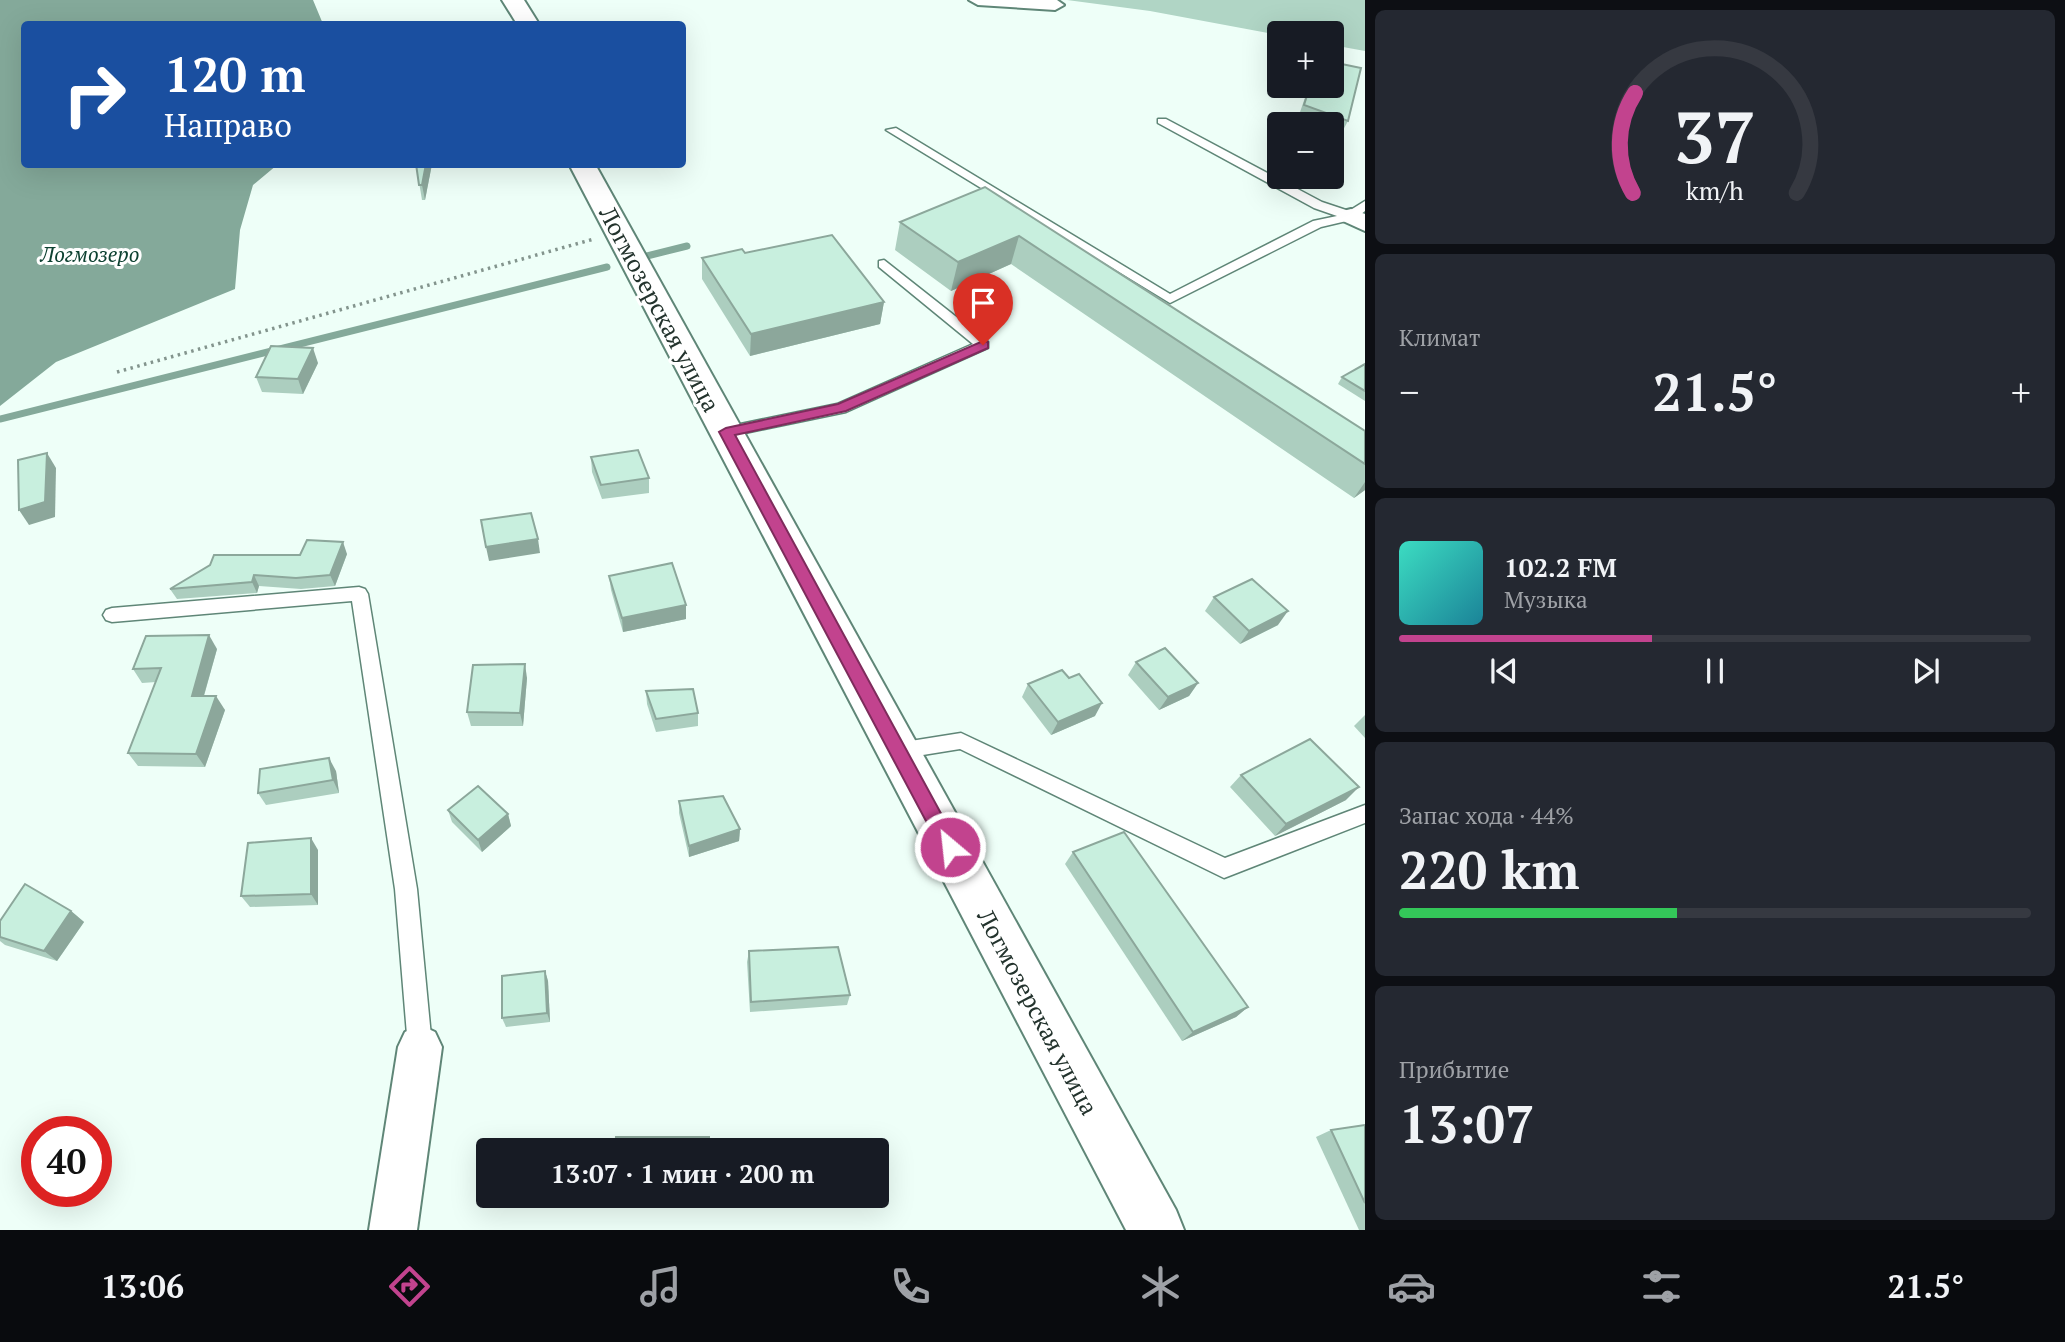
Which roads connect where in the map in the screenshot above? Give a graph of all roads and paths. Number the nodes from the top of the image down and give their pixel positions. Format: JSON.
{"nodes":[{"id":1,"x":513,"y":0,"type":"edge"},
{"id":2,"x":978,"y":0,"type":"edge"},
{"id":3,"x":1055,"y":5,"type":"dead end"},
{"id":4,"x":526,"y":21,"type":"edge"},
{"id":5,"x":1162,"y":121,"type":"dead end"},
{"id":6,"x":892,"y":130,"type":"dead end"},
{"id":7,"x":584,"y":168,"type":"edge"},
{"id":8,"x":1360,"y":215,"type":"edge"},
{"id":9,"x":619,"y":232,"type":"junction"},
{"id":10,"x":884,"y":264,"type":"dead end"},
{"id":11,"x":117,"y":372,"type":"dead end"},
{"id":12,"x":726,"y":432,"type":"junction"},
{"id":13,"x":112,"y":615,"type":"dead end"},
{"id":14,"x":898,"y":751,"type":"junction"},
{"id":15,"x":1365,"y":814,"type":"edge"},
{"id":16,"x":420,"y":1047,"type":"joint"},
{"id":17,"x":393,"y":1230,"type":"edge"},
{"id":18,"x":1156,"y":1230,"type":"edge"}],
"edges":[{"from":1,"to":4,"type":"street"},
{"from":2,"to":3,"type":"street"},
{"from":5,"to":8,"type":"lane"},
{"from":6,"to":8,"type":"lane"},
{"from":7,"to":9,"type":"street","name":"Логмозерская улица"},
{"from":9,"to":11,"type":"path"},
{"from":9,"to":12,"type":"street","name":"Логмозерская улица"},
{"from":10,"to":12,"type":"lane"},
{"from":12,"to":14,"type":"street","name":"Логмозерская улица"},
{"from":13,"to":16,"type":"lane"},
{"from":14,"to":15,"type":"lane"},
{"from":14,"to":18,"type":"street","name":"Логмозерская улица"},
{"from":16,"to":17,"type":"street"}]}
